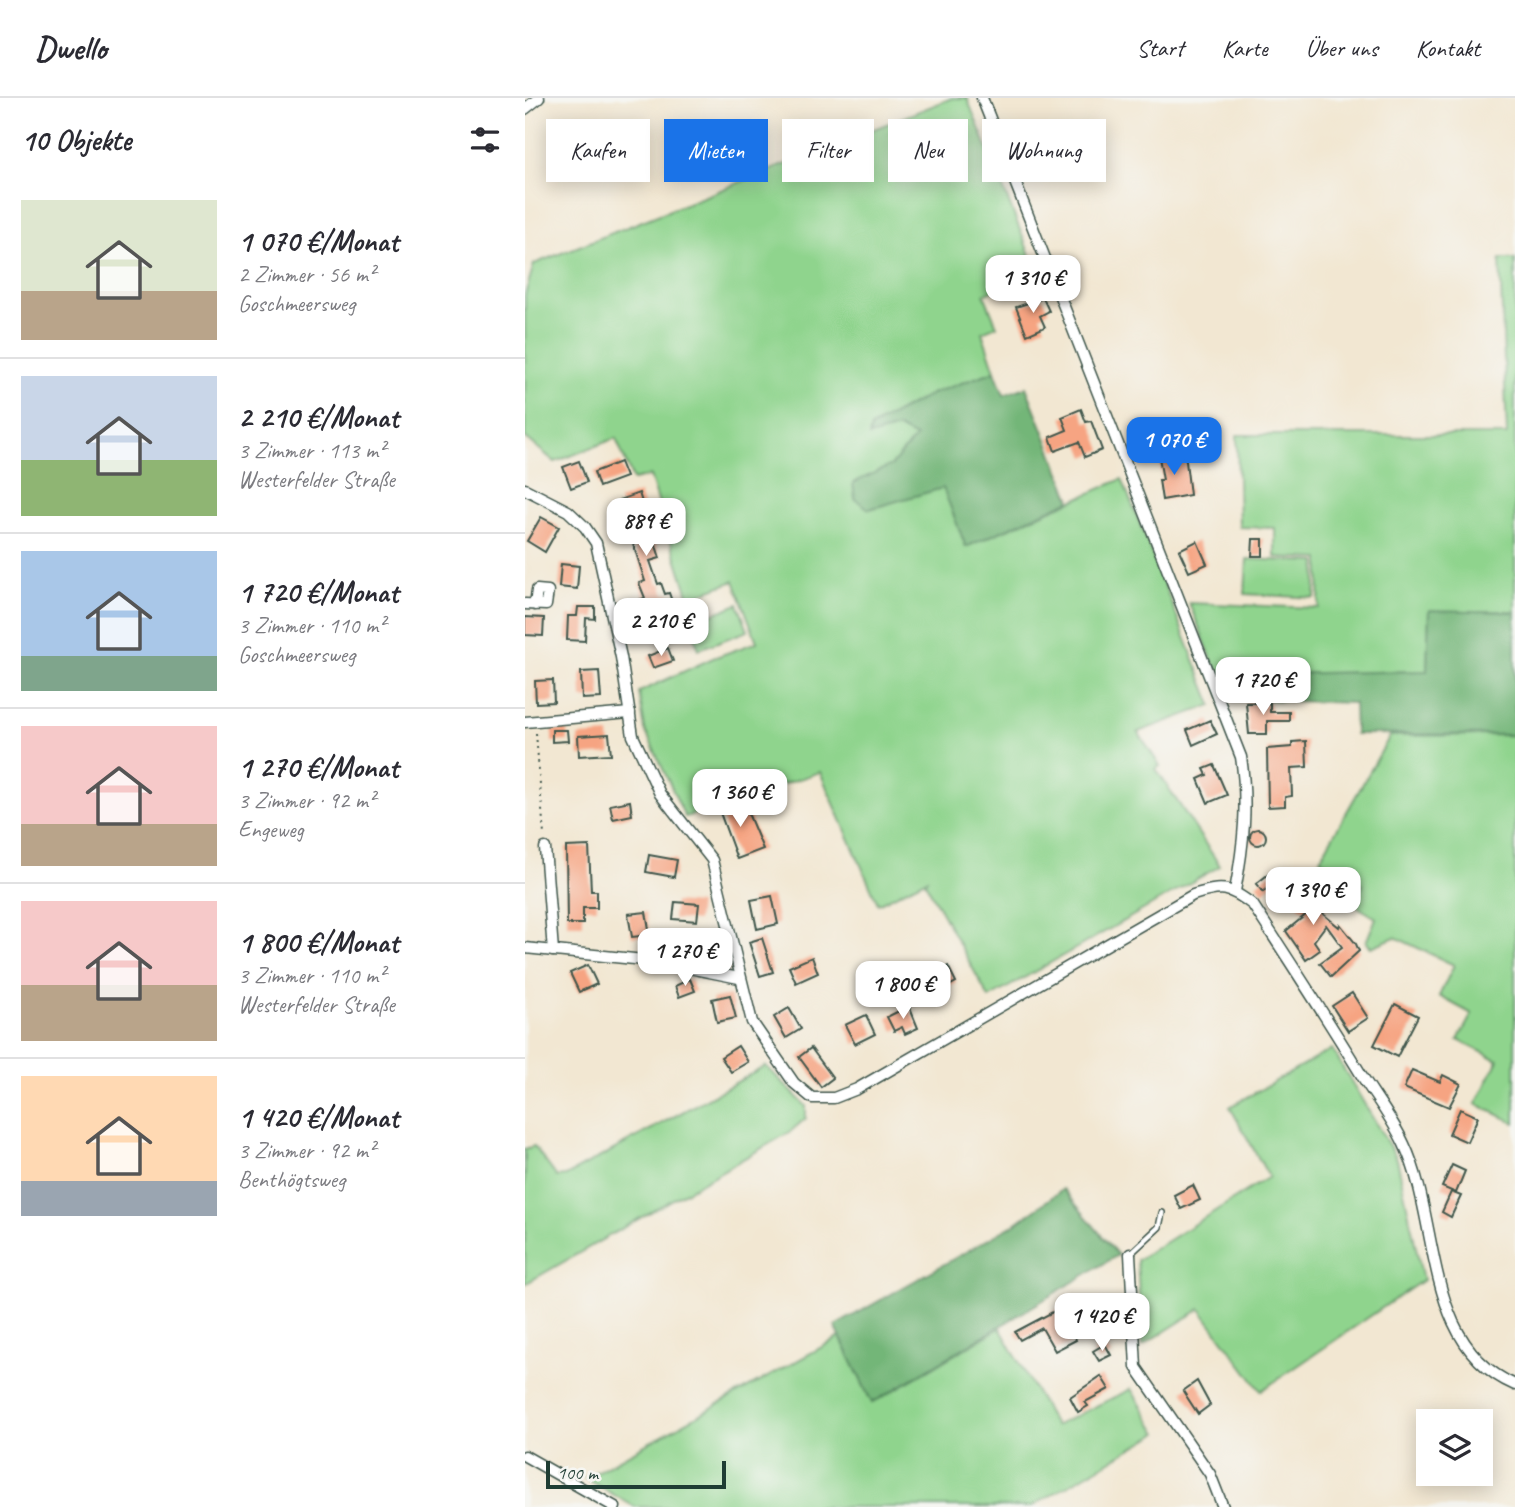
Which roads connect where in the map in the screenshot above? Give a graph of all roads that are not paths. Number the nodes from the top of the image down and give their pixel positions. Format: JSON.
{"nodes":[{"id":1,"x":539,"y":98,"type":"edge"},
{"id":2,"x":982,"y":98,"type":"edge"},
{"id":3,"x":525,"y":109,"type":"edge"},
{"id":4,"x":525,"y":489,"type":"edge"},
{"id":5,"x":630,"y":713,"type":"junction"},
{"id":6,"x":530,"y":722,"type":"edge"},
{"id":7,"x":545,"y":848,"type":"road end"},
{"id":8,"x":1235,"y":891,"type":"junction"},
{"id":9,"x":525,"y":948,"type":"edge"},
{"id":10,"x":553,"y":951,"type":"junction"},
{"id":11,"x":739,"y":978,"type":"junction"},
{"id":12,"x":1163,"y":1213,"type":"dead end"},
{"id":13,"x":1130,"y":1254,"type":"joint"},
{"id":14,"x":1515,"y":1385,"type":"edge"},
{"id":15,"x":525,"y":1456,"type":"edge"},
{"id":16,"x":615,"y":1507,"type":"edge"},
{"id":17,"x":1223,"y":1507,"type":"edge"}],
"edges":[{"from":1,"to":3,"type":"street"},
{"from":2,"to":8,"type":"street"},
{"from":4,"to":5,"type":"street"},
{"from":5,"to":6,"type":"street"},
{"from":5,"to":11,"type":"street"},
{"from":7,"to":10,"type":"street"},
{"from":8,"to":11,"type":"street"},
{"from":8,"to":14,"type":"street"},
{"from":9,"to":10,"type":"street"},
{"from":10,"to":11,"type":"street"},
{"from":12,"to":13,"type":"lane"},
{"from":13,"to":17,"type":"street"},
{"from":15,"to":16,"type":"street"}]}
